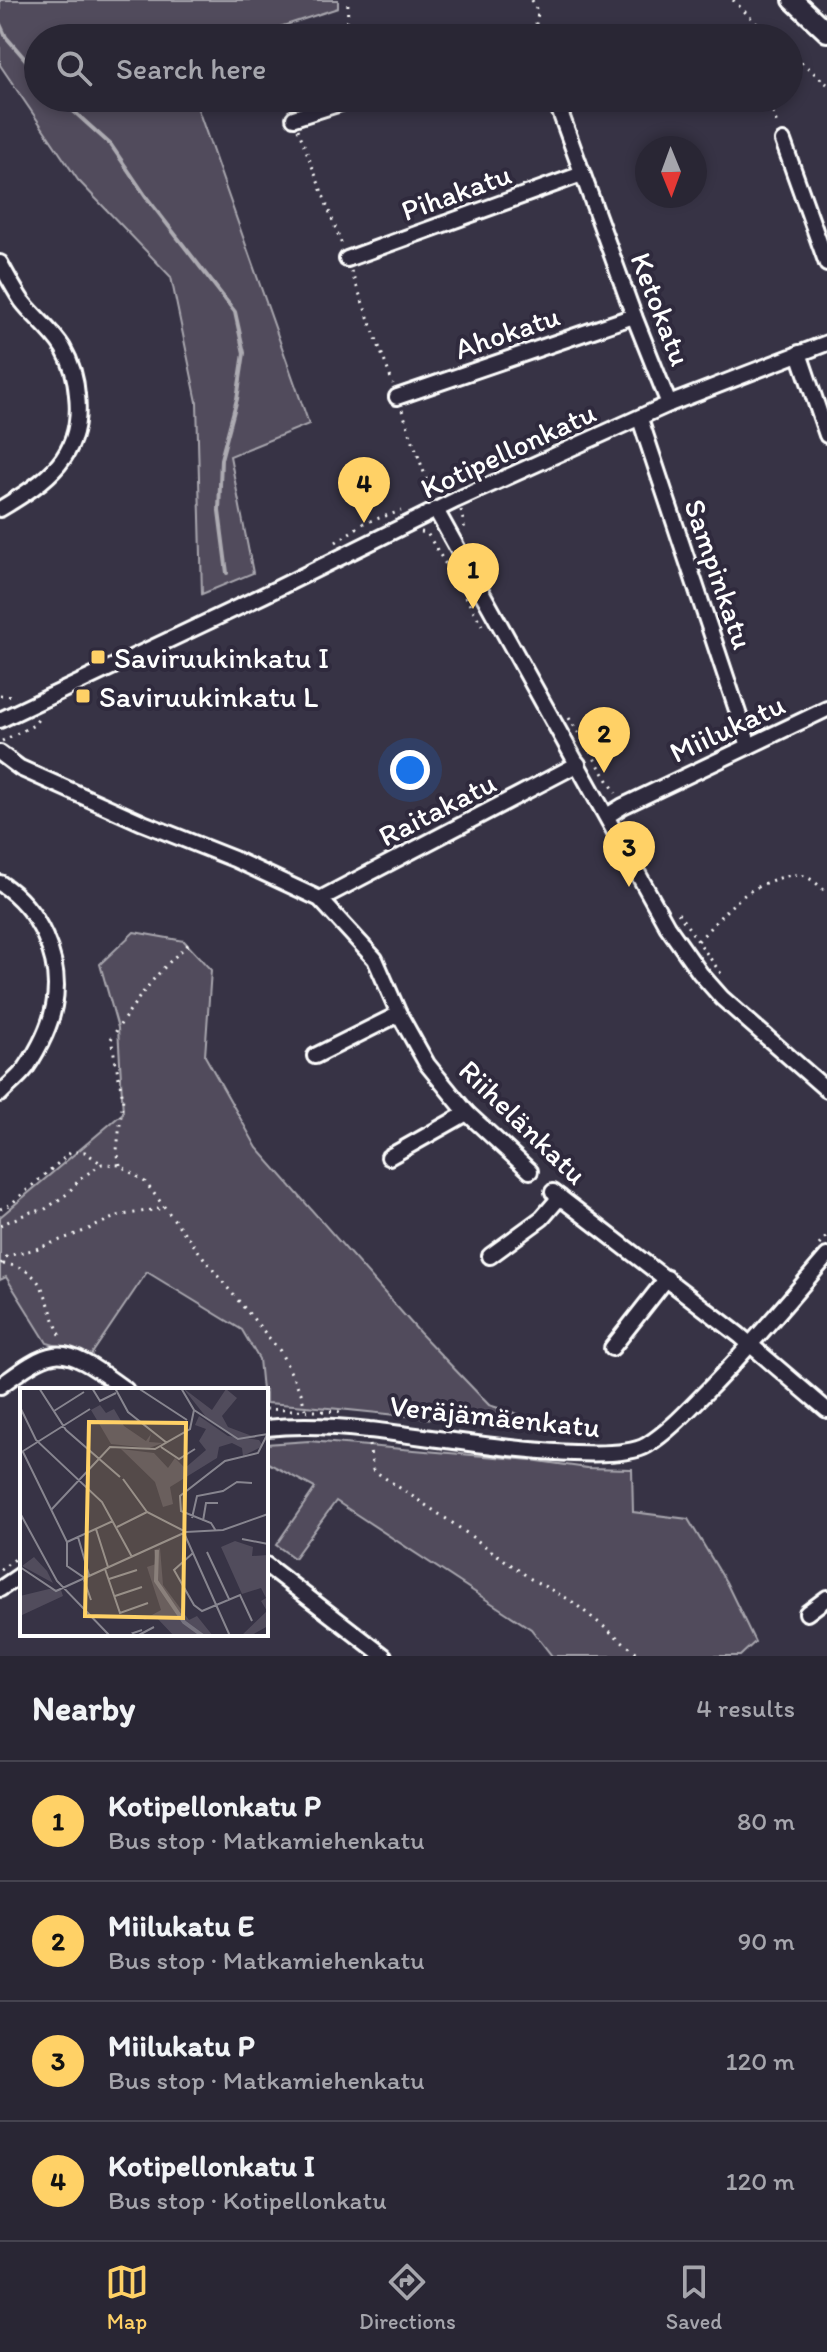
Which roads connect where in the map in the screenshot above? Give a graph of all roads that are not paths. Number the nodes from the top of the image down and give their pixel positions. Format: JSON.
{"nodes":[{"id":1,"x":793,"y":0,"type":"edge"},
{"id":2,"x":827,"y":32,"type":"edge"},
{"id":3,"x":313,"y":112,"type":"edge"},
{"id":4,"x":560,"y":112,"type":"edge"},
{"id":5,"x":294,"y":118,"type":"road end"},
{"id":6,"x":783,"y":141,"type":"road end"},
{"id":7,"x":582,"y":174,"type":"junction"},
{"id":8,"x":347,"y":259,"type":"road end"},
{"id":9,"x":0,"y":263,"type":"edge"},
{"id":10,"x":827,"y":264,"type":"edge"},
{"id":11,"x":634,"y":316,"type":"junction"},
{"id":12,"x":827,"y":343,"type":"edge"},
{"id":13,"x":799,"y":353,"type":"junction"},
{"id":14,"x":397,"y":397,"type":"road end"},
{"id":15,"x":669,"y":404,"type":"junction"},
{"id":16,"x":640,"y":419,"type":"junction"},
{"id":17,"x":827,"y":435,"type":"edge"},
{"id":18,"x":435,"y":505,"type":"junction"},
{"id":19,"x":0,"y":509,"type":"edge"},
{"id":20,"x":827,"y":709,"type":"edge"},
{"id":21,"x":0,"y":720,"type":"edge"},
{"id":22,"x":749,"y":746,"type":"junction"},
{"id":23,"x":0,"y":753,"type":"edge"},
{"id":24,"x":578,"y":764,"type":"junction"},
{"id":25,"x":607,"y":816,"type":"junction"},
{"id":26,"x":0,"y":883,"type":"edge"},
{"id":27,"x":320,"y":899,"type":"junction"},
{"id":28,"x":399,"y":1014,"type":"junction"},
{"id":29,"x":315,"y":1056,"type":"dead end"},
{"id":30,"x":827,"y":1090,"type":"edge"},
{"id":31,"x":0,"y":1094,"type":"edge"},
{"id":32,"x":467,"y":1113,"type":"junction"},
{"id":33,"x":389,"y":1157,"type":"dead end"},
{"id":34,"x":530,"y":1171,"type":"dead end"},
{"id":35,"x":822,"y":1251,"type":"edge"},
{"id":36,"x":490,"y":1256,"type":"dead end"},
{"id":37,"x":667,"y":1278,"type":"junction"},
{"id":38,"x":751,"y":1346,"type":"junction"},
{"id":39,"x":612,"y":1348,"type":"dead end"},
{"id":40,"x":0,"y":1386,"type":"edge"},
{"id":41,"x":123,"y":1388,"type":"edge"},
{"id":42,"x":827,"y":1410,"type":"edge"},
{"id":43,"x":268,"y":1428,"type":"edge"},
{"id":44,"x":268,"y":1567,"type":"edge"},
{"id":45,"x":20,"y":1575,"type":"edge"},
{"id":46,"x":0,"y":1589,"type":"edge"},
{"id":47,"x":827,"y":1598,"type":"edge"},
{"id":48,"x":807,"y":1613,"type":"dead end"},
{"id":49,"x":384,"y":1656,"type":"edge"}],
"edges":[{"from":1,"to":2,"type":"main road"},
{"from":3,"to":5,"type":"street"},
{"from":4,"to":7,"type":"street","name":"Ketokatu"},
{"from":6,"to":10,"type":"street"},
{"from":7,"to":8,"type":"street","name":"Pihakatu"},
{"from":7,"to":11,"type":"street","name":"Ketokatu"},
{"from":9,"to":19,"type":"street"},
{"from":11,"to":14,"type":"street","name":"Ahokatu"},
{"from":11,"to":15,"type":"street","name":"Ketokatu"},
{"from":12,"to":13,"type":"street","name":"Kotipellonkatu"},
{"from":13,"to":15,"type":"street","name":"Kotipellonkatu"},
{"from":13,"to":17,"type":"street"},
{"from":15,"to":16,"type":"street","name":"Kotipellonkatu"},
{"from":16,"to":18,"type":"street","name":"Kotipellonkatu"},
{"from":16,"to":22,"type":"street","name":"Sampinkatu"},
{"from":18,"to":21,"type":"street","name":"Kotipellonkatu"},
{"from":18,"to":24,"type":"street"},
{"from":20,"to":22,"type":"street","name":"Miilukatu"},
{"from":22,"to":25,"type":"street","name":"Miilukatu"},
{"from":23,"to":27,"type":"street","name":"Riihelänkatu"},
{"from":24,"to":25,"type":"street"},
{"from":24,"to":27,"type":"street","name":"Raitakatu"},
{"from":25,"to":30,"type":"street"},
{"from":26,"to":31,"type":"street"},
{"from":27,"to":28,"type":"street","name":"Riihelänkatu"},
{"from":28,"to":29,"type":"street"},
{"from":28,"to":32,"type":"street","name":"Riihelänkatu"},
{"from":32,"to":33,"type":"street"},
{"from":32,"to":34,"type":"street","name":"Riihelänkatu"},
{"from":35,"to":38,"type":"street","name":"Veräjämäenkatu"},
{"from":36,"to":37,"type":"street","name":"Riihelänkatu"},
{"from":37,"to":38,"type":"street","name":"Riihelänkatu"},
{"from":37,"to":39,"type":"street"},
{"from":38,"to":42,"type":"street","name":"Riihelänkatu"},
{"from":38,"to":43,"type":"street","name":"Veräjämäenkatu"},
{"from":40,"to":41,"type":"street"},
{"from":44,"to":49,"type":"street"},
{"from":45,"to":46,"type":"street"},
{"from":47,"to":48,"type":"street"}]}
